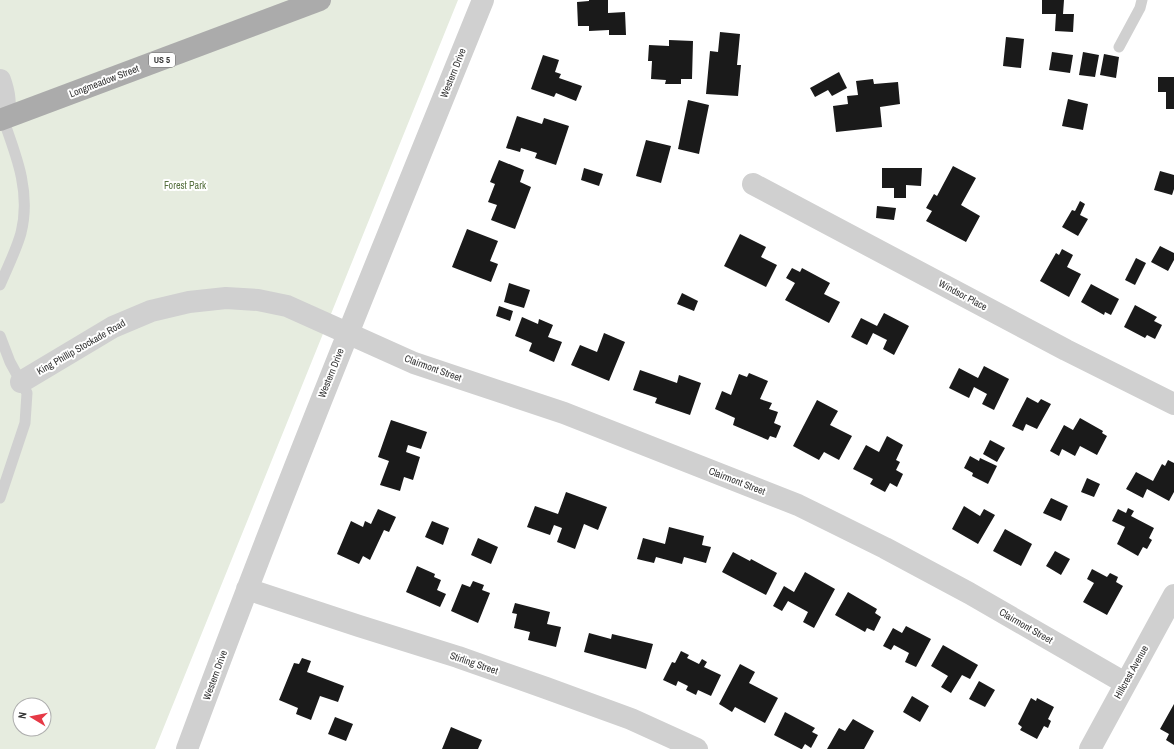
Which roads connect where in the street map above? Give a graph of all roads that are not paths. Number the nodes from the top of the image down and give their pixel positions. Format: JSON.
{"nodes":[{"id":1,"x":320,"y":0,"type":"edge"},
{"id":2,"x":483,"y":0,"type":"edge"},
{"id":3,"x":1142,"y":0,"type":"edge"},
{"id":4,"x":1119,"y":47,"type":"dead end"},
{"id":5,"x":0,"y":80,"type":"edge"},
{"id":6,"x":1,"y":119,"type":"edge"},
{"id":7,"x":753,"y":184,"type":"dead end"},
{"id":8,"x":0,"y":285,"type":"edge"},
{"id":9,"x":327,"y":325,"type":"joint"},
{"id":10,"x":347,"y":334,"type":"junction"},
{"id":11,"x":0,"y":336,"type":"edge"},
{"id":12,"x":21,"y":382,"type":"junction"},
{"id":13,"x":1174,"y":404,"type":"edge"},
{"id":14,"x":0,"y":498,"type":"edge"},
{"id":15,"x":247,"y":589,"type":"junction"},
{"id":16,"x":1174,"y":595,"type":"edge"},
{"id":17,"x":1125,"y":683,"type":"junction"},
{"id":18,"x":187,"y":749,"type":"edge"},
{"id":19,"x":697,"y":749,"type":"edge"},
{"id":20,"x":1090,"y":749,"type":"edge"}],
"edges":[{"from":1,"to":6,"type":"main road","name":"Longmeadow Street","number":"US 5"},
{"from":2,"to":10,"type":"street","name":"Western Drive"},
{"from":3,"to":4,"type":"lane"},
{"from":5,"to":6,"type":"street"},
{"from":6,"to":8,"type":"lane"},
{"from":7,"to":13,"type":"street","name":"Windsor Place"},
{"from":9,"to":10,"type":"street","name":"Clairmont Street"},
{"from":9,"to":12,"type":"street","name":"King Phillip Stockade Road"},
{"from":10,"to":15,"type":"street","name":"Western Drive"},
{"from":10,"to":17,"type":"street","name":"Clairmont Street"},
{"from":11,"to":12,"type":"lane"},
{"from":12,"to":14,"type":"lane"},
{"from":15,"to":18,"type":"street","name":"Western Drive"},
{"from":15,"to":19,"type":"street","name":"Stirling Street"},
{"from":16,"to":17,"type":"street","name":"Hillcrest Avenue"},
{"from":17,"to":20,"type":"street","name":"Hillcrest Avenue"}]}
